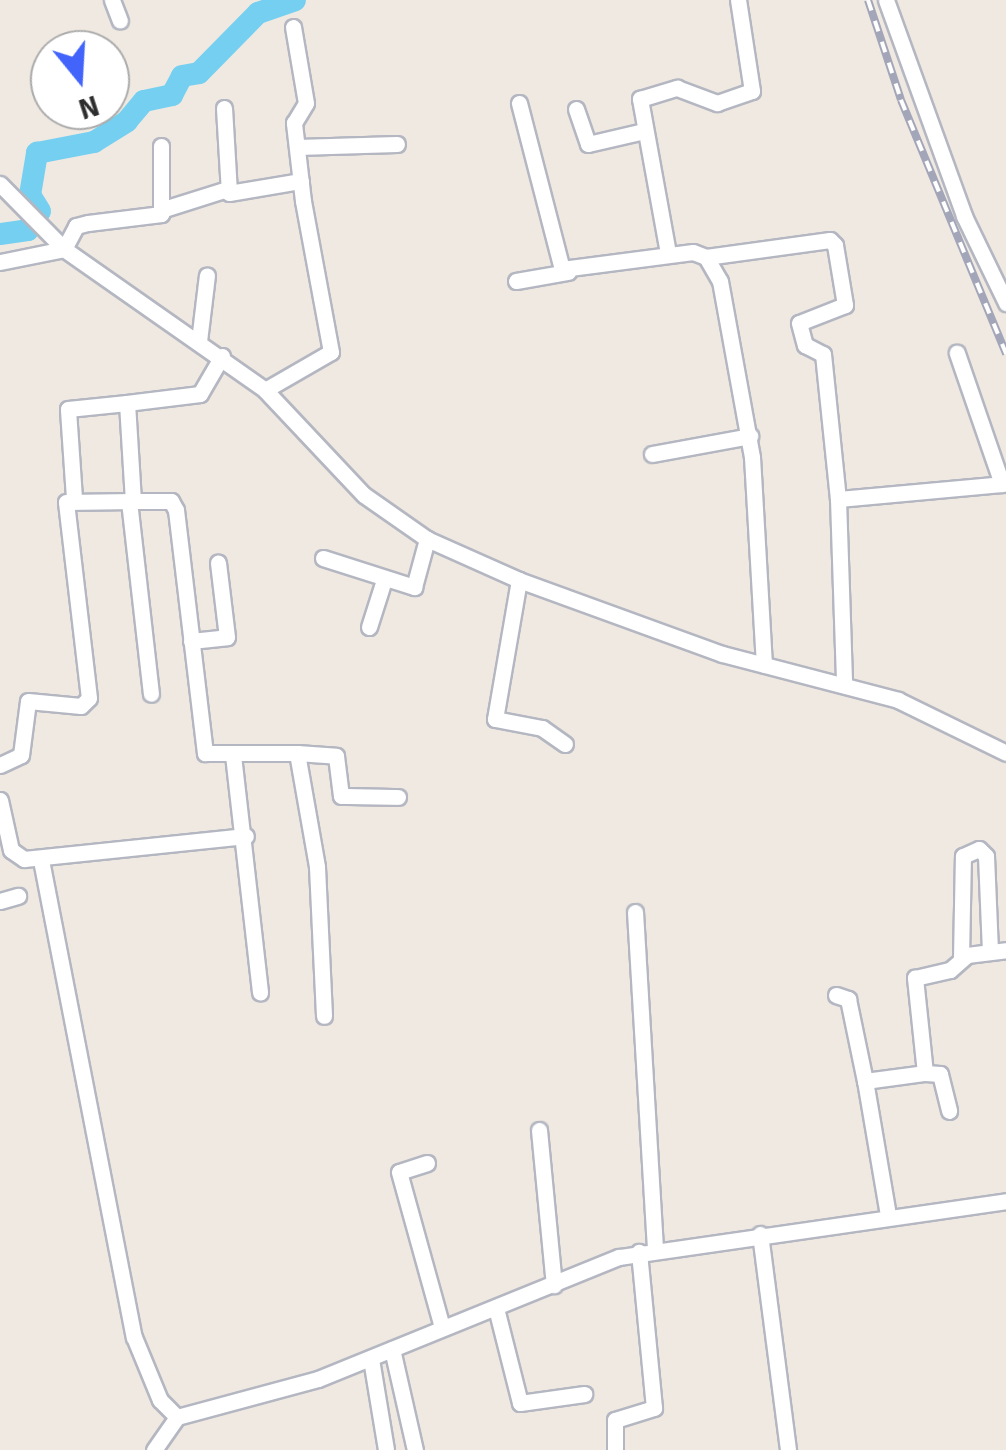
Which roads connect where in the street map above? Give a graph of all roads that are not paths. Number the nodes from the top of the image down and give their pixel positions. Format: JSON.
{"nodes":[{"id":1,"x":112,"y":0,"type":"edge"},
{"id":2,"x":738,"y":0,"type":"edge"},
{"id":3,"x":886,"y":0,"type":"edge"},
{"id":4,"x":120,"y":21,"type":"dead end"},
{"id":5,"x":293,"y":27,"type":"dead end"},
{"id":6,"x":520,"y":103,"type":"dead end"},
{"id":7,"x":224,"y":108,"type":"dead end"},
{"id":8,"x":576,"y":109,"type":"dead end"},
{"id":9,"x":644,"y":132,"type":"junction"},
{"id":10,"x":398,"y":144,"type":"dead end"},
{"id":11,"x":161,"y":146,"type":"dead end"},
{"id":12,"x":296,"y":146,"type":"junction"},
{"id":13,"x":300,"y":181,"type":"junction"},
{"id":14,"x":0,"y":184,"type":"edge"},
{"id":15,"x":227,"y":189,"type":"junction"},
{"id":16,"x":164,"y":209,"type":"junction"},
{"id":17,"x":64,"y":248,"type":"junction"},
{"id":18,"x":668,"y":253,"type":"junction"},
{"id":19,"x":706,"y":257,"type":"junction"},
{"id":20,"x":0,"y":262,"type":"edge"},
{"id":21,"x":568,"y":272,"type":"junction"},
{"id":22,"x":207,"y":274,"type":"dead end"},
{"id":23,"x":516,"y":281,"type":"dead end"},
{"id":24,"x":1006,"y":303,"type":"edge"},
{"id":25,"x":199,"y":341,"type":"junction"},
{"id":26,"x":957,"y":352,"type":"dead end"},
{"id":27,"x":222,"y":356,"type":"junction"},
{"id":28,"x":264,"y":390,"type":"junction"},
{"id":29,"x":127,"y":404,"type":"junction"},
{"id":30,"x":750,"y":436,"type":"junction"},
{"id":31,"x":652,"y":454,"type":"dead end"},
{"id":32,"x":74,"y":498,"type":"junction"},
{"id":33,"x":838,"y":499,"type":"junction"},
{"id":34,"x":131,"y":501,"type":"junction"},
{"id":35,"x":427,"y":539,"type":"junction"},
{"id":36,"x":323,"y":558,"type":"dead end"},
{"id":37,"x":218,"y":563,"type":"dead end"},
{"id":38,"x":384,"y":580,"type":"junction"},
{"id":39,"x":518,"y":580,"type":"junction"},
{"id":40,"x":369,"y":627,"type":"dead end"},
{"id":41,"x":191,"y":641,"type":"junction"},
{"id":42,"x":764,"y":665,"type":"junction"},
{"id":43,"x":844,"y":684,"type":"junction"},
{"id":44,"x":151,"y":694,"type":"dead end"},
{"id":45,"x":564,"y":744,"type":"dead end"},
{"id":46,"x":298,"y":753,"type":"junction"},
{"id":47,"x":1006,"y":753,"type":"edge"},
{"id":48,"x":233,"y":755,"type":"junction"},
{"id":49,"x":0,"y":765,"type":"edge"},
{"id":50,"x":398,"y":798,"type":"dead end"},
{"id":51,"x":0,"y":800,"type":"edge"},
{"id":52,"x":246,"y":836,"type":"junction"},
{"id":53,"x":42,"y":860,"type":"junction"},
{"id":54,"x":18,"y":896,"type":"dead end"},
{"id":55,"x":0,"y":901,"type":"edge"},
{"id":56,"x":635,"y":912,"type":"dead end"},
{"id":57,"x":998,"y":951,"type":"edge"},
{"id":58,"x":961,"y":958,"type":"junction"},
{"id":59,"x":260,"y":992,"type":"dead end"},
{"id":60,"x":836,"y":995,"type":"dead end"},
{"id":61,"x":324,"y":1016,"type":"dead end"},
{"id":62,"x":925,"y":1073,"type":"junction"},
{"id":63,"x":865,"y":1081,"type":"junction"},
{"id":64,"x":949,"y":1112,"type":"dead end"},
{"id":65,"x":539,"y":1130,"type":"dead end"},
{"id":66,"x":427,"y":1163,"type":"dead end"},
{"id":67,"x":1006,"y":1201,"type":"edge"},
{"id":68,"x":888,"y":1215,"type":"junction"},
{"id":69,"x":760,"y":1234,"type":"junction"},
{"id":70,"x":647,"y":1250,"type":"junction"},
{"id":71,"x":554,"y":1285,"type":"junction"},
{"id":72,"x":496,"y":1308,"type":"junction"},
{"id":73,"x":442,"y":1327,"type":"junction"},
{"id":74,"x":392,"y":1349,"type":"junction"},
{"id":75,"x":371,"y":1360,"type":"junction"},
{"id":76,"x":584,"y":1394,"type":"dead end"},
{"id":77,"x":177,"y":1418,"type":"junction"},
{"id":78,"x":154,"y":1450,"type":"edge"},
{"id":79,"x":386,"y":1450,"type":"edge"},
{"id":80,"x":415,"y":1450,"type":"edge"},
{"id":81,"x":615,"y":1450,"type":"edge"},
{"id":82,"x":788,"y":1450,"type":"edge"}],
"edges":[{"from":1,"to":4,"type":"street"},
{"from":2,"to":9,"type":"street"},
{"from":3,"to":24,"type":"street"},
{"from":5,"to":12,"type":"street"},
{"from":6,"to":21,"type":"street"},
{"from":7,"to":15,"type":"street"},
{"from":8,"to":9,"type":"street"},
{"from":9,"to":18,"type":"street"},
{"from":10,"to":12,"type":"street"},
{"from":11,"to":16,"type":"street"},
{"from":12,"to":13,"type":"street"},
{"from":13,"to":15,"type":"street"},
{"from":13,"to":28,"type":"street"},
{"from":14,"to":17,"type":"street"},
{"from":15,"to":16,"type":"street"},
{"from":16,"to":17,"type":"street"},
{"from":17,"to":20,"type":"street"},
{"from":17,"to":25,"type":"street"},
{"from":18,"to":19,"type":"street"},
{"from":18,"to":21,"type":"street"},
{"from":19,"to":30,"type":"street"},
{"from":19,"to":33,"type":"street"},
{"from":21,"to":23,"type":"street"},
{"from":22,"to":25,"type":"street"},
{"from":25,"to":27,"type":"street"},
{"from":26,"to":33,"type":"street"},
{"from":27,"to":28,"type":"street"},
{"from":27,"to":29,"type":"street"},
{"from":28,"to":35,"type":"street"},
{"from":29,"to":32,"type":"street"},
{"from":29,"to":34,"type":"street"},
{"from":30,"to":31,"type":"street"},
{"from":30,"to":42,"type":"street"},
{"from":32,"to":34,"type":"street"},
{"from":32,"to":49,"type":"street"},
{"from":33,"to":43,"type":"street"},
{"from":34,"to":41,"type":"street"},
{"from":34,"to":44,"type":"street"},
{"from":35,"to":38,"type":"street"},
{"from":35,"to":39,"type":"street"},
{"from":36,"to":38,"type":"street"},
{"from":37,"to":41,"type":"street"},
{"from":38,"to":40,"type":"street"},
{"from":39,"to":42,"type":"street"},
{"from":39,"to":45,"type":"street"},
{"from":41,"to":48,"type":"street"},
{"from":42,"to":43,"type":"street"},
{"from":43,"to":47,"type":"street"},
{"from":46,"to":48,"type":"street"},
{"from":46,"to":50,"type":"street"},
{"from":46,"to":61,"type":"street"},
{"from":48,"to":52,"type":"street"},
{"from":51,"to":53,"type":"street"},
{"from":52,"to":53,"type":"street"},
{"from":52,"to":59,"type":"street"},
{"from":53,"to":77,"type":"street"},
{"from":54,"to":55,"type":"street"},
{"from":56,"to":70,"type":"street"},
{"from":57,"to":58,"type":"street"},
{"from":57,"to":58,"type":"street"},
{"from":58,"to":62,"type":"street"},
{"from":60,"to":63,"type":"street"},
{"from":62,"to":63,"type":"street"},
{"from":62,"to":64,"type":"street"},
{"from":63,"to":68,"type":"street"},
{"from":65,"to":71,"type":"street"},
{"from":66,"to":73,"type":"street"},
{"from":67,"to":68,"type":"street"},
{"from":68,"to":69,"type":"street"},
{"from":69,"to":70,"type":"street"},
{"from":69,"to":82,"type":"street"},
{"from":70,"to":71,"type":"street"},
{"from":70,"to":81,"type":"street"},
{"from":71,"to":72,"type":"street"},
{"from":72,"to":73,"type":"street"},
{"from":72,"to":76,"type":"street"},
{"from":73,"to":74,"type":"street"},
{"from":74,"to":75,"type":"street"},
{"from":74,"to":80,"type":"street"},
{"from":75,"to":77,"type":"street"},
{"from":75,"to":79,"type":"street"},
{"from":77,"to":78,"type":"street"}]}
